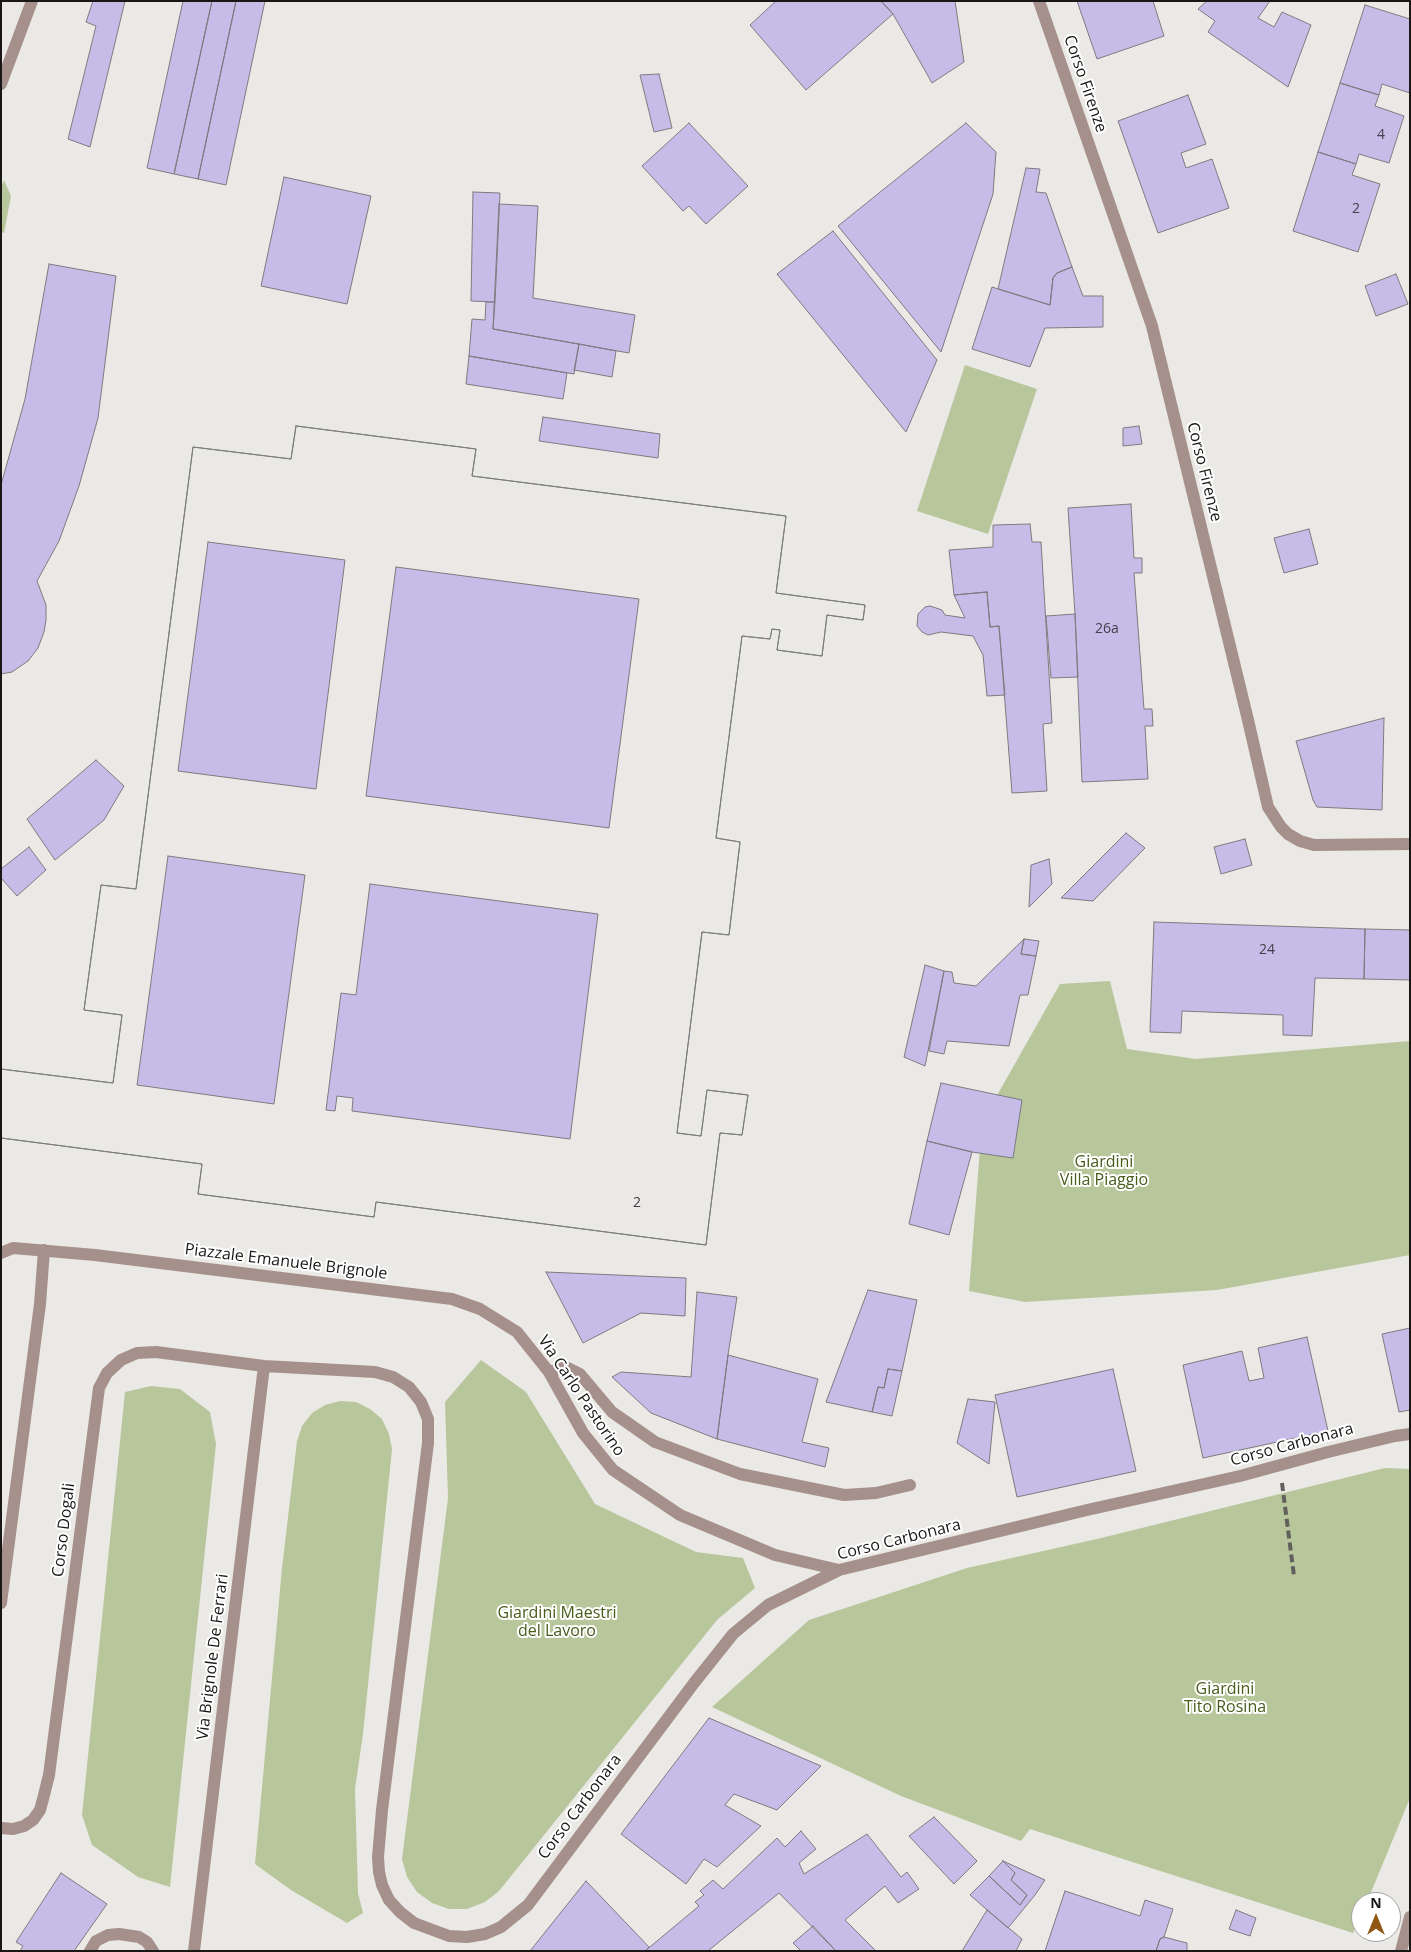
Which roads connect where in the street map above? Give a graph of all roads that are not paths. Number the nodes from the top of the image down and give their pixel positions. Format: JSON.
{"nodes":[{"id":1,"x":32,"y":1,"type":"edge"},
{"id":2,"x":1039,"y":1,"type":"edge"},
{"id":3,"x":1,"y":84,"type":"edge"},
{"id":4,"x":1410,"y":844,"type":"edge"},
{"id":5,"x":44,"y":1250,"type":"junction"},
{"id":6,"x":1,"y":1253,"type":"edge"},
{"id":7,"x":517,"y":1332,"type":"joint"},
{"id":8,"x":264,"y":1366,"type":"junction"},
{"id":9,"x":549,"y":1372,"type":"junction"},
{"id":10,"x":1410,"y":1434,"type":"edge"},
{"id":11,"x":910,"y":1485,"type":"dead end"},
{"id":12,"x":839,"y":1570,"type":"junction"},
{"id":13,"x":1,"y":1603,"type":"edge"},
{"id":14,"x":1,"y":1828,"type":"edge"},
{"id":15,"x":1410,"y":1917,"type":"edge"},
{"id":16,"x":90,"y":1951,"type":"edge"},
{"id":17,"x":153,"y":1951,"type":"edge"},
{"id":18,"x":194,"y":1951,"type":"edge"},
{"id":19,"x":1401,"y":1951,"type":"edge"}],
"edges":[{"from":1,"to":3,"type":"street"},
{"from":2,"to":4,"type":"street","name":"Corso Firenze"},
{"from":5,"to":6,"type":"street"},
{"from":5,"to":7,"type":"street","name":"Piazzale Emanuele Brignole"},
{"from":5,"to":13,"type":"street"},
{"from":7,"to":9,"type":"street","name":"Via Carlo Pastorino"},
{"from":8,"to":12,"type":"street","name":"Corso Carbonara"},
{"from":8,"to":14,"type":"street","name":"Corso Dogali"},
{"from":8,"to":18,"type":"street","name":"Via Brignole De Ferrari"},
{"from":9,"to":11,"type":"street"},
{"from":9,"to":12,"type":"street","name":"Via Carlo Pastorino"},
{"from":10,"to":12,"type":"street","name":"Corso Carbonara"},
{"from":15,"to":19,"type":"street"},
{"from":16,"to":17,"type":"street"}]}
